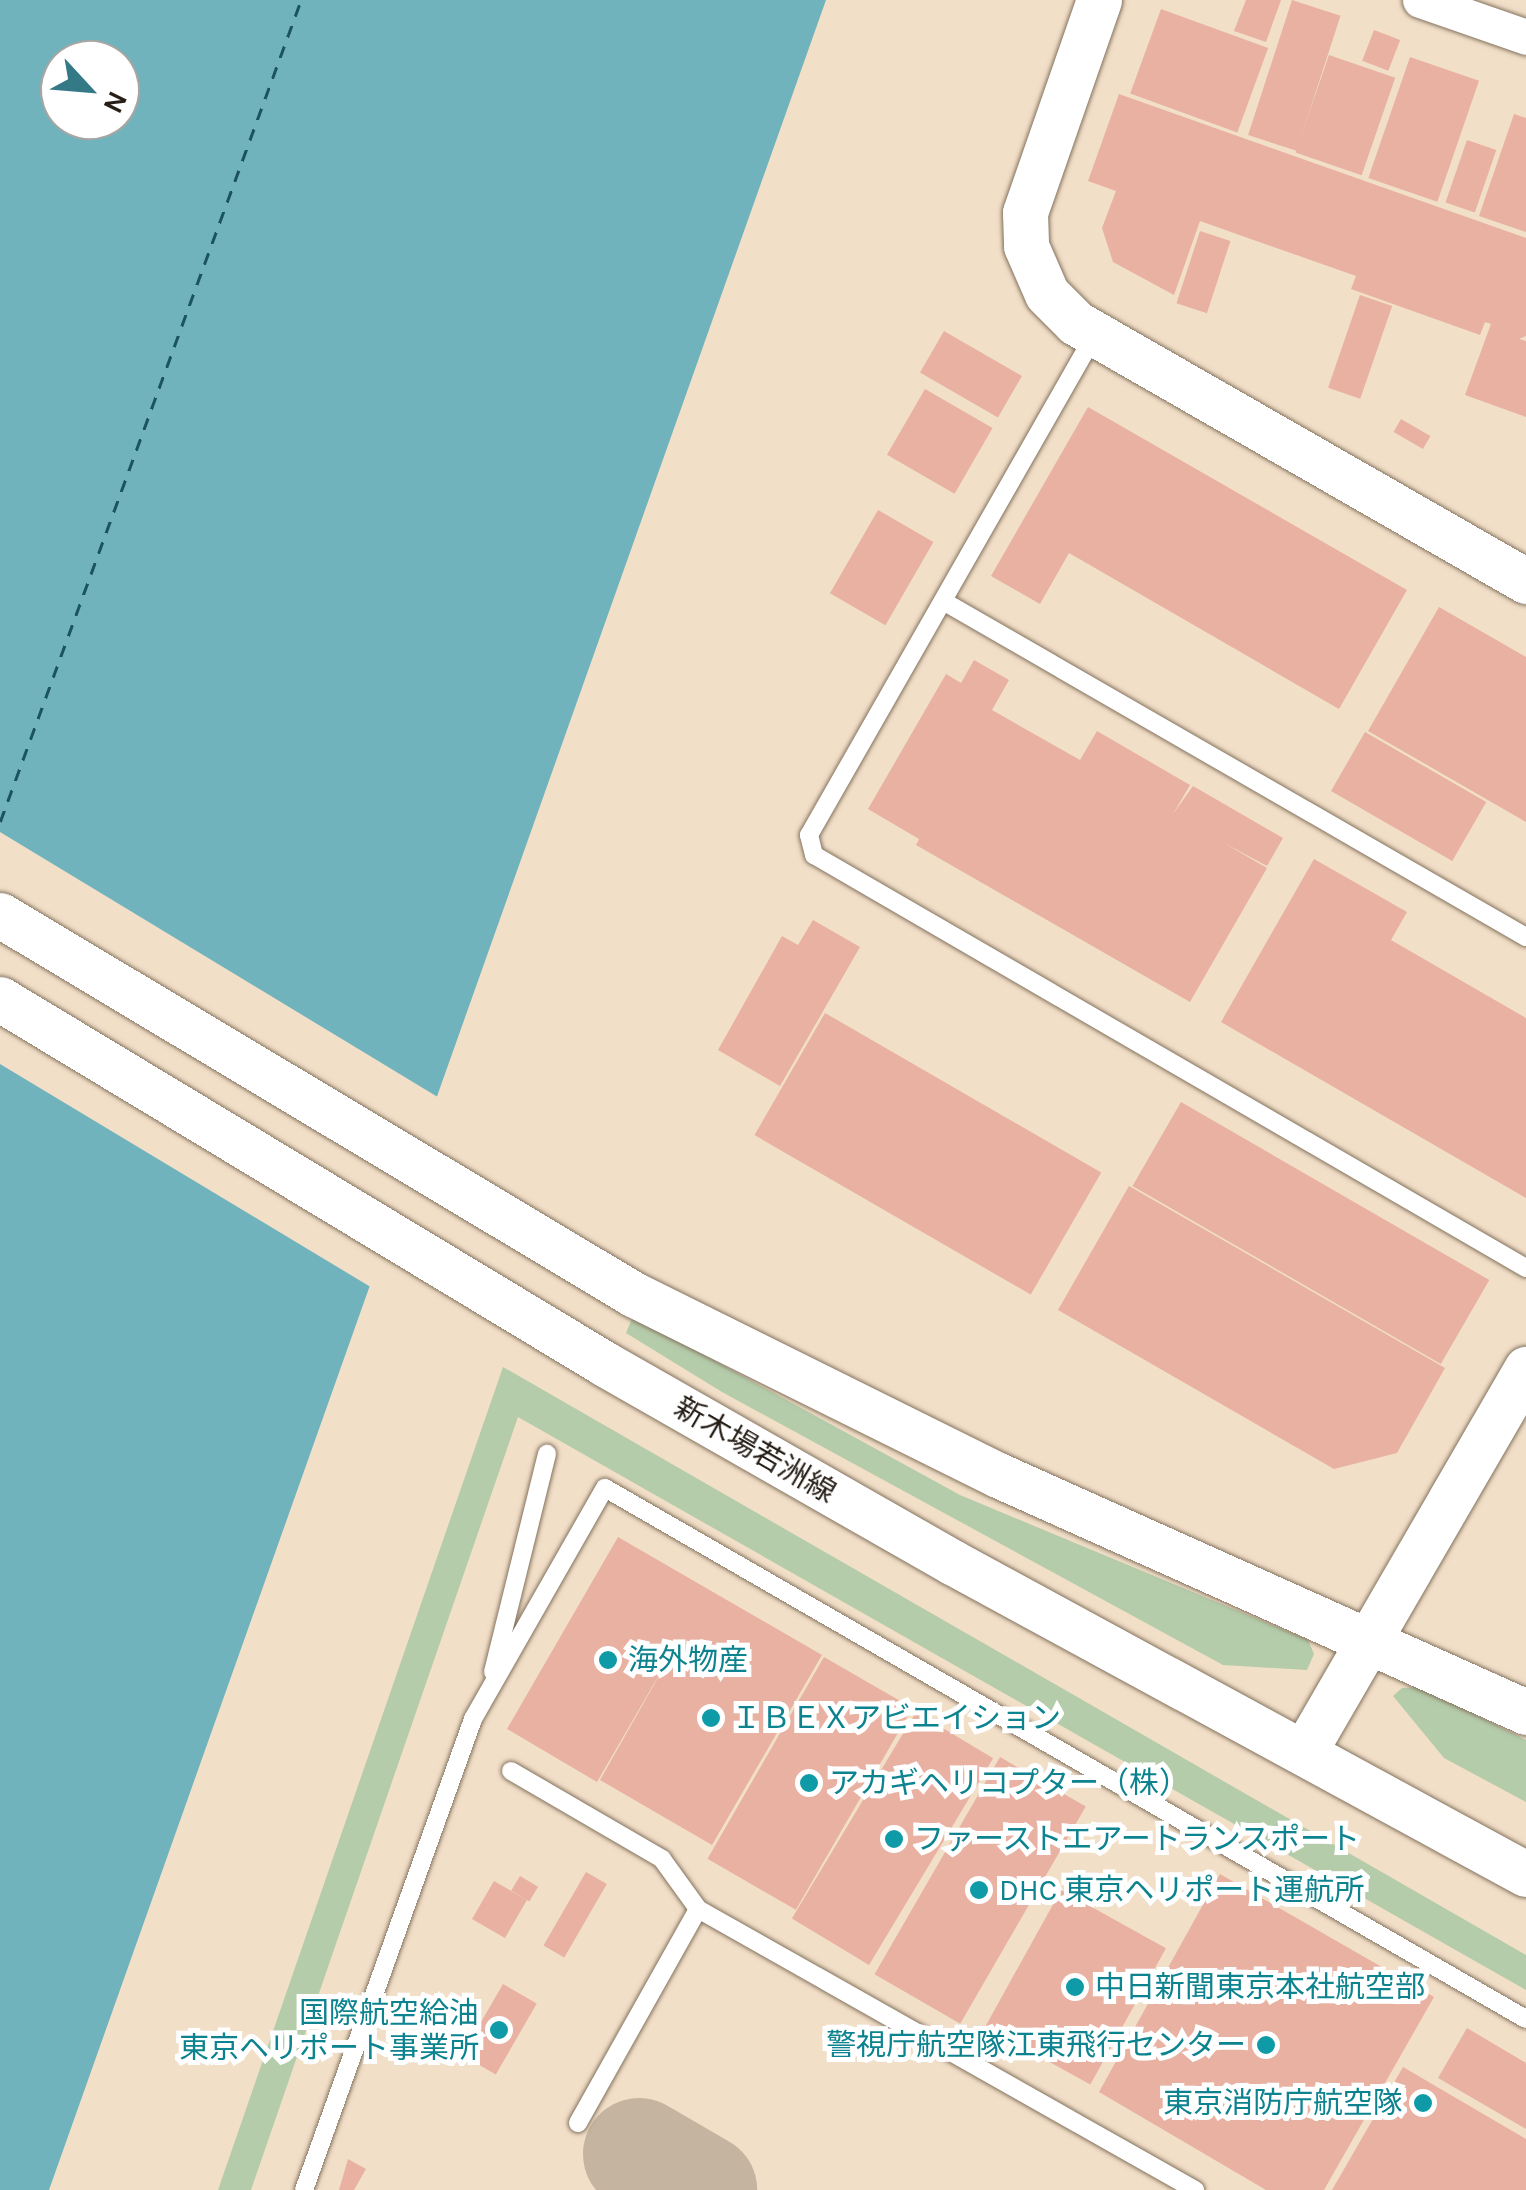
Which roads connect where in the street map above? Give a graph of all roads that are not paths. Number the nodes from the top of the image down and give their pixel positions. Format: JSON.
{"nodes":[{"id":1,"x":1099,"y":0,"type":"edge"},
{"id":2,"x":1420,"y":0,"type":"edge"},
{"id":3,"x":1526,"y":37,"type":"edge"},
{"id":4,"x":1096,"y":334,"type":"junction"},
{"id":5,"x":1526,"y":581,"type":"edge"},
{"id":6,"x":943,"y":601,"type":"junction"},
{"id":7,"x":0,"y":914,"type":"edge"},
{"id":8,"x":1526,"y":937,"type":"edge"},
{"id":9,"x":0,"y":999,"type":"edge"},
{"id":10,"x":1526,"y":1268,"type":"edge"},
{"id":11,"x":1523,"y":1379,"type":"edge"},
{"id":12,"x":547,"y":1454,"type":"dead end"},
{"id":13,"x":1370,"y":1641,"type":"junction"},
{"id":14,"x":488,"y":1693,"type":"junction"},
{"id":15,"x":1526,"y":1712,"type":"edge"},
{"id":16,"x":1304,"y":1752,"type":"junction"},
{"id":17,"x":511,"y":1772,"type":"dead end"},
{"id":18,"x":1526,"y":1874,"type":"edge"},
{"id":19,"x":698,"y":1909,"type":"junction"},
{"id":20,"x":1526,"y":2019,"type":"edge"},
{"id":21,"x":578,"y":2123,"type":"dead end"},
{"id":22,"x":304,"y":2190,"type":"edge"},
{"id":23,"x":1194,"y":2190,"type":"edge"}],
"edges":[{"from":1,"to":4,"type":"street"},
{"from":2,"to":3,"type":"street"},
{"from":4,"to":5,"type":"street"},
{"from":4,"to":6,"type":"lane"},
{"from":6,"to":8,"type":"lane"},
{"from":6,"to":10,"type":"lane"},
{"from":7,"to":13,"type":"street"},
{"from":9,"to":16,"type":"street","name":"新木場若洲線"},
{"from":11,"to":13,"type":"street"},
{"from":12,"to":14,"type":"lane"},
{"from":13,"to":15,"type":"street"},
{"from":13,"to":16,"type":"street"},
{"from":14,"to":20,"type":"lane"},
{"from":14,"to":22,"type":"lane"},
{"from":16,"to":18,"type":"street","name":"新木場若洲線"},
{"from":17,"to":19,"type":"lane"},
{"from":19,"to":21,"type":"lane"},
{"from":19,"to":23,"type":"lane"}]}
